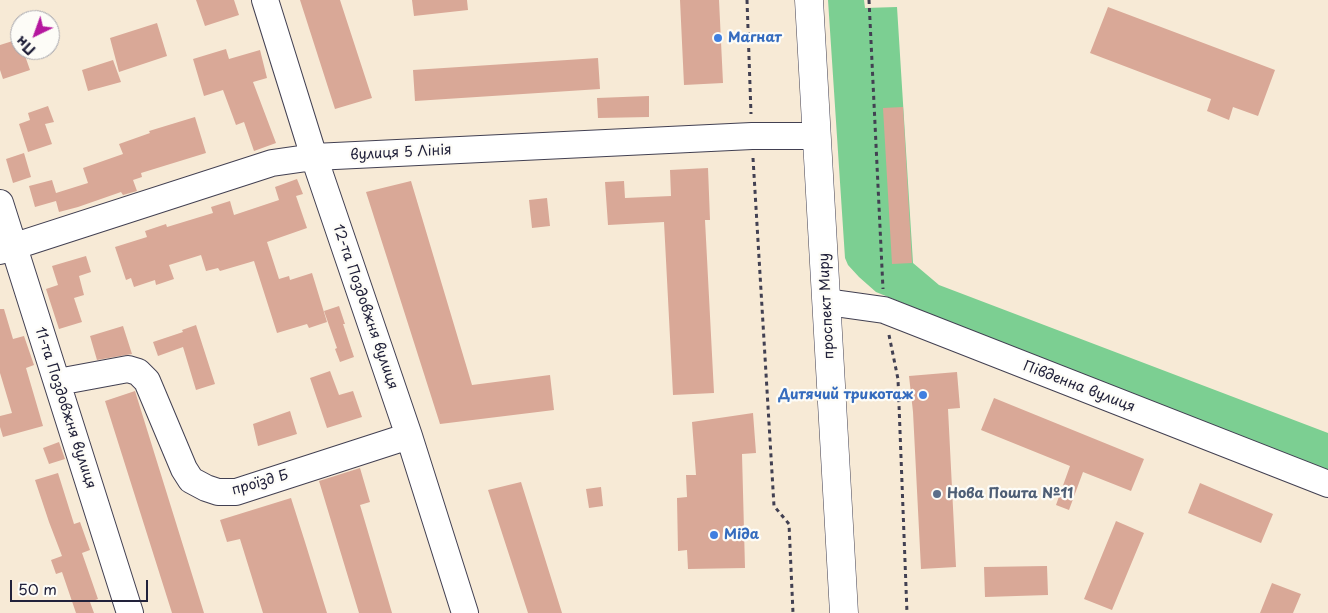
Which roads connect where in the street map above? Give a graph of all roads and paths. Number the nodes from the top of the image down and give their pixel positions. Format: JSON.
{"nodes":[{"id":1,"x":265,"y":0,"type":"edge"},
{"id":2,"x":747,"y":0,"type":"edge"},
{"id":3,"x":810,"y":0,"type":"edge"},
{"id":4,"x":869,"y":0,"type":"edge"},
{"id":5,"x":752,"y":136,"type":"junction"},
{"id":6,"x":816,"y":136,"type":"junction"},
{"id":7,"x":314,"y":157,"type":"junction"},
{"id":8,"x":0,"y":203,"type":"edge"},
{"id":9,"x":7,"y":248,"type":"edge"},
{"id":10,"x":827,"y":302,"type":"junction"},
{"id":11,"x":884,"y":310,"type":"junction"},
{"id":12,"x":58,"y":382,"type":"junction"},
{"id":13,"x":408,"y":436,"type":"junction"},
{"id":14,"x":1328,"y":484,"type":"edge"},
{"id":15,"x":130,"y":613,"type":"edge"},
{"id":16,"x":465,"y":613,"type":"edge"},
{"id":17,"x":793,"y":613,"type":"edge"},
{"id":18,"x":844,"y":613,"type":"edge"},
{"id":19,"x":907,"y":613,"type":"edge"}],
"edges":[{"from":1,"to":7,"type":"street","name":"12-та Поздовжня вулиця"},
{"from":2,"to":5,"type":"path"},
{"from":3,"to":6,"type":"main road","name":"проспект Миру"},
{"from":4,"to":11,"type":"path"},
{"from":5,"to":6,"type":"street","name":"вулиця 5 Лінія"},
{"from":5,"to":7,"type":"street","name":"вулиця 5 Лінія"},
{"from":5,"to":17,"type":"path"},
{"from":6,"to":10,"type":"main road","name":"проспект Миру"},
{"from":7,"to":9,"type":"street","name":"вулиця 5 Лінія"},
{"from":7,"to":13,"type":"street","name":"12-та Поздовжня вулиця"},
{"from":8,"to":9,"type":"street","name":"11-та Поздовжня вулиця"},
{"from":9,"to":12,"type":"street","name":"11-та Поздовжня вулиця"},
{"from":10,"to":11,"type":"street","name":"Південна вулиця"},
{"from":10,"to":18,"type":"main road","name":"проспект Миру"},
{"from":11,"to":14,"type":"street","name":"Південна вулиця"},
{"from":11,"to":19,"type":"path"},
{"from":12,"to":13,"type":"street","name":"проїзд Б"},
{"from":12,"to":15,"type":"street","name":"11-та Поздовжня вулиця"},
{"from":13,"to":16,"type":"street","name":"12-та Поздовжня вулиця"}]}
